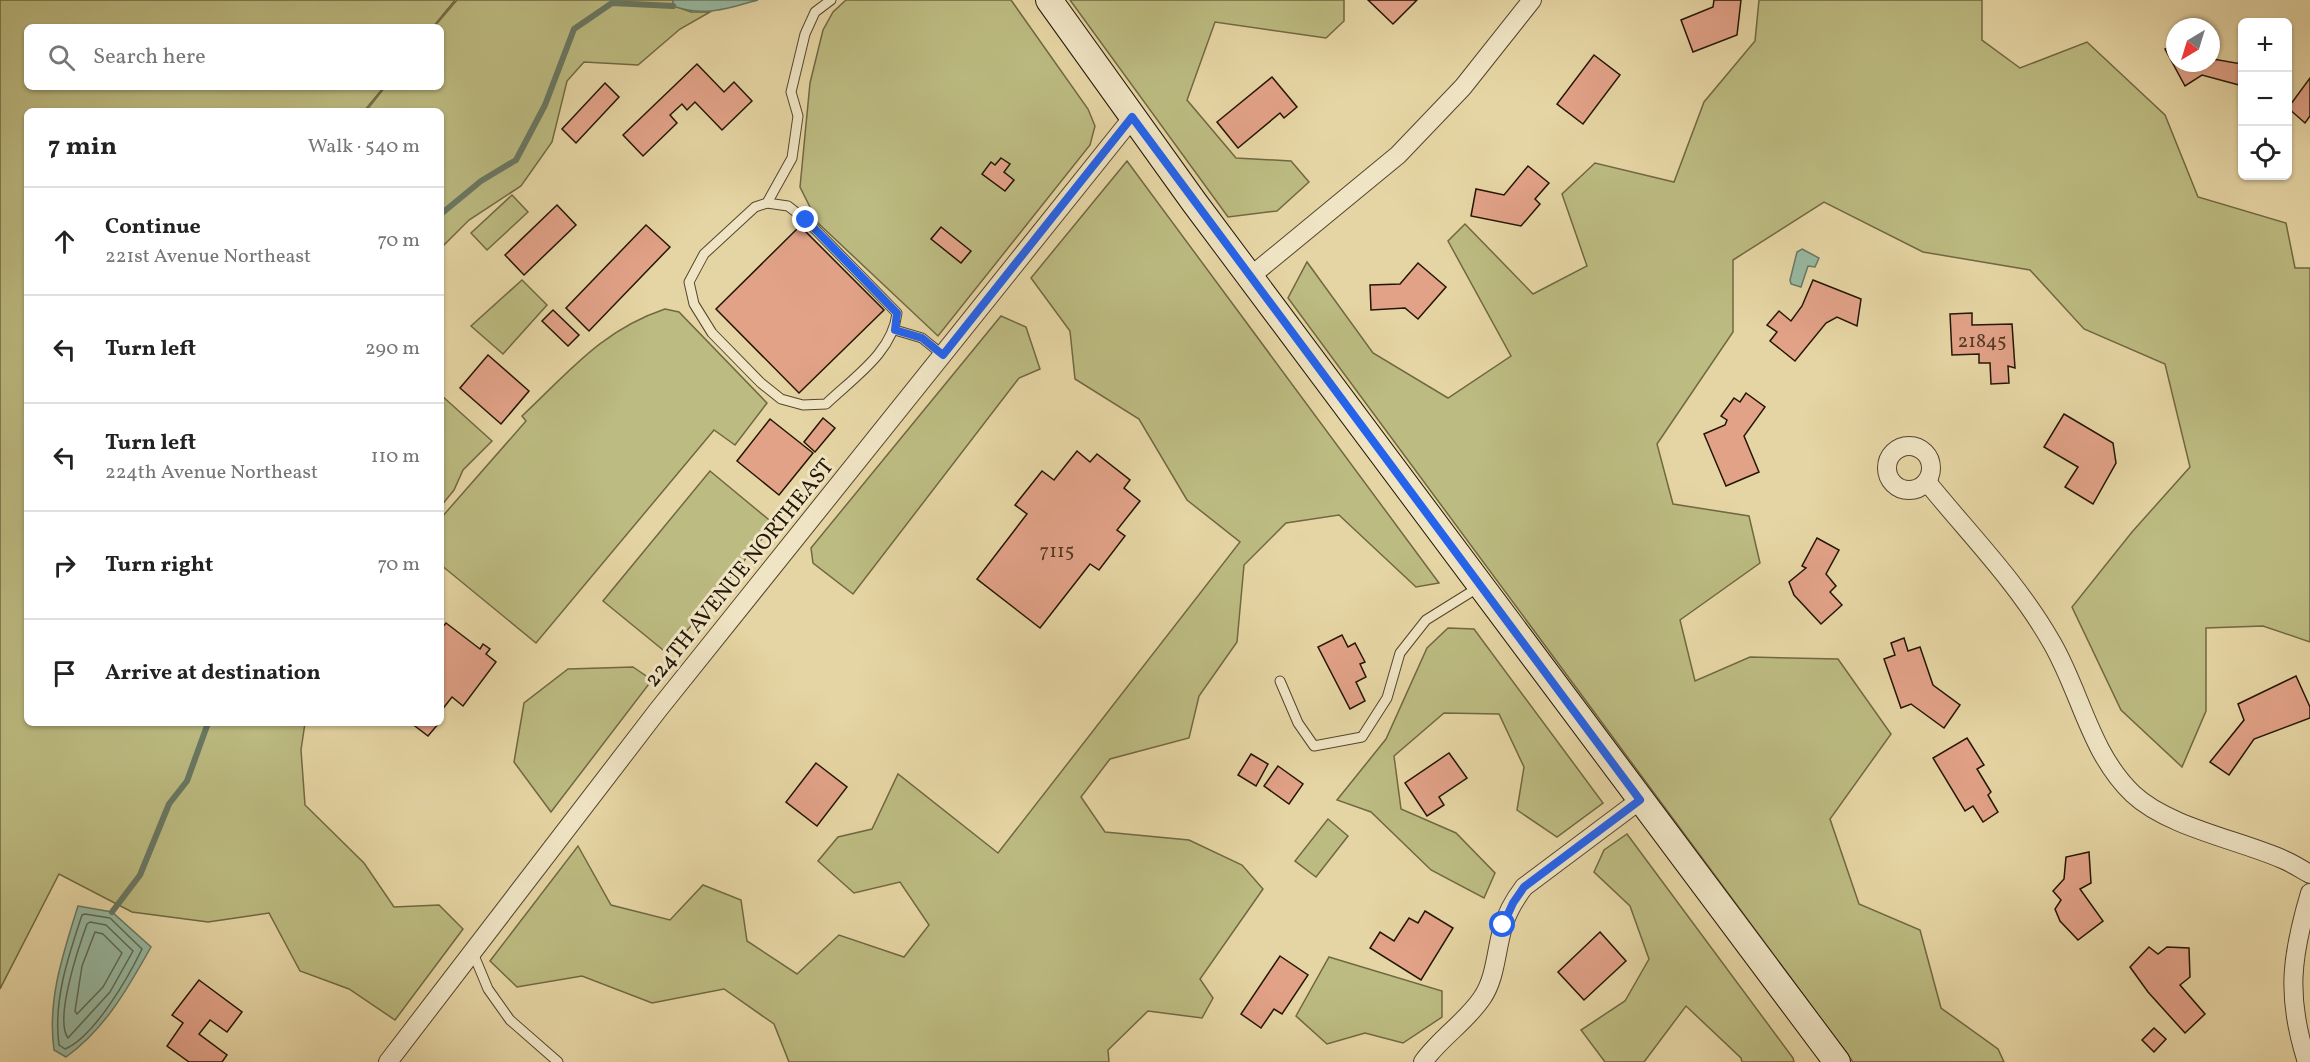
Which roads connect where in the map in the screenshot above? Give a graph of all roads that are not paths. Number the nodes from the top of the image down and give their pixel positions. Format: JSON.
{"nodes":[{"id":1,"x":831,"y":0,"type":"edge"},
{"id":2,"x":1049,"y":0,"type":"edge"},
{"id":3,"x":1533,"y":0,"type":"edge"},
{"id":4,"x":1132,"y":117,"type":"junction"},
{"id":5,"x":767,"y":203,"type":"junction"},
{"id":6,"x":1251,"y":276,"type":"junction"},
{"id":7,"x":895,"y":330,"type":"junction"},
{"id":8,"x":943,"y":355,"type":"junction"},
{"id":9,"x":1927,"y":482,"type":"dead end"},
{"id":10,"x":1481,"y":585,"type":"junction"},
{"id":11,"x":1280,"y":681,"type":"dead end"},
{"id":12,"x":1640,"y":800,"type":"junction"},
{"id":13,"x":2310,"y":874,"type":"edge"},
{"id":14,"x":2310,"y":893,"type":"edge"},
{"id":15,"x":473,"y":953,"type":"junction"},
{"id":16,"x":388,"y":1062,"type":"edge"},
{"id":17,"x":558,"y":1062,"type":"edge"},
{"id":18,"x":1423,"y":1062,"type":"edge"},
{"id":19,"x":1837,"y":1062,"type":"edge"},
{"id":20,"x":2307,"y":1062,"type":"edge"}],
"edges":[{"from":1,"to":5,"type":"lane"},
{"from":2,"to":4,"type":"street"},
{"from":3,"to":6,"type":"street"},
{"from":4,"to":6,"type":"street"},
{"from":4,"to":8,"type":"street","name":"224TH AVENUE NORTHEAST"},
{"from":5,"to":7,"type":"lane"},
{"from":5,"to":7,"type":"lane"},
{"from":6,"to":10,"type":"street"},
{"from":7,"to":8,"type":"lane"},
{"from":8,"to":15,"type":"street","name":"224TH AVENUE NORTHEAST"},
{"from":9,"to":13,"type":"street"},
{"from":10,"to":11,"type":"lane"},
{"from":10,"to":12,"type":"street"},
{"from":12,"to":18,"type":"street"},
{"from":12,"to":19,"type":"street"},
{"from":14,"to":20,"type":"street"},
{"from":15,"to":16,"type":"street","name":"224TH AVENUE NORTHEAST"},
{"from":15,"to":17,"type":"lane"}]}
